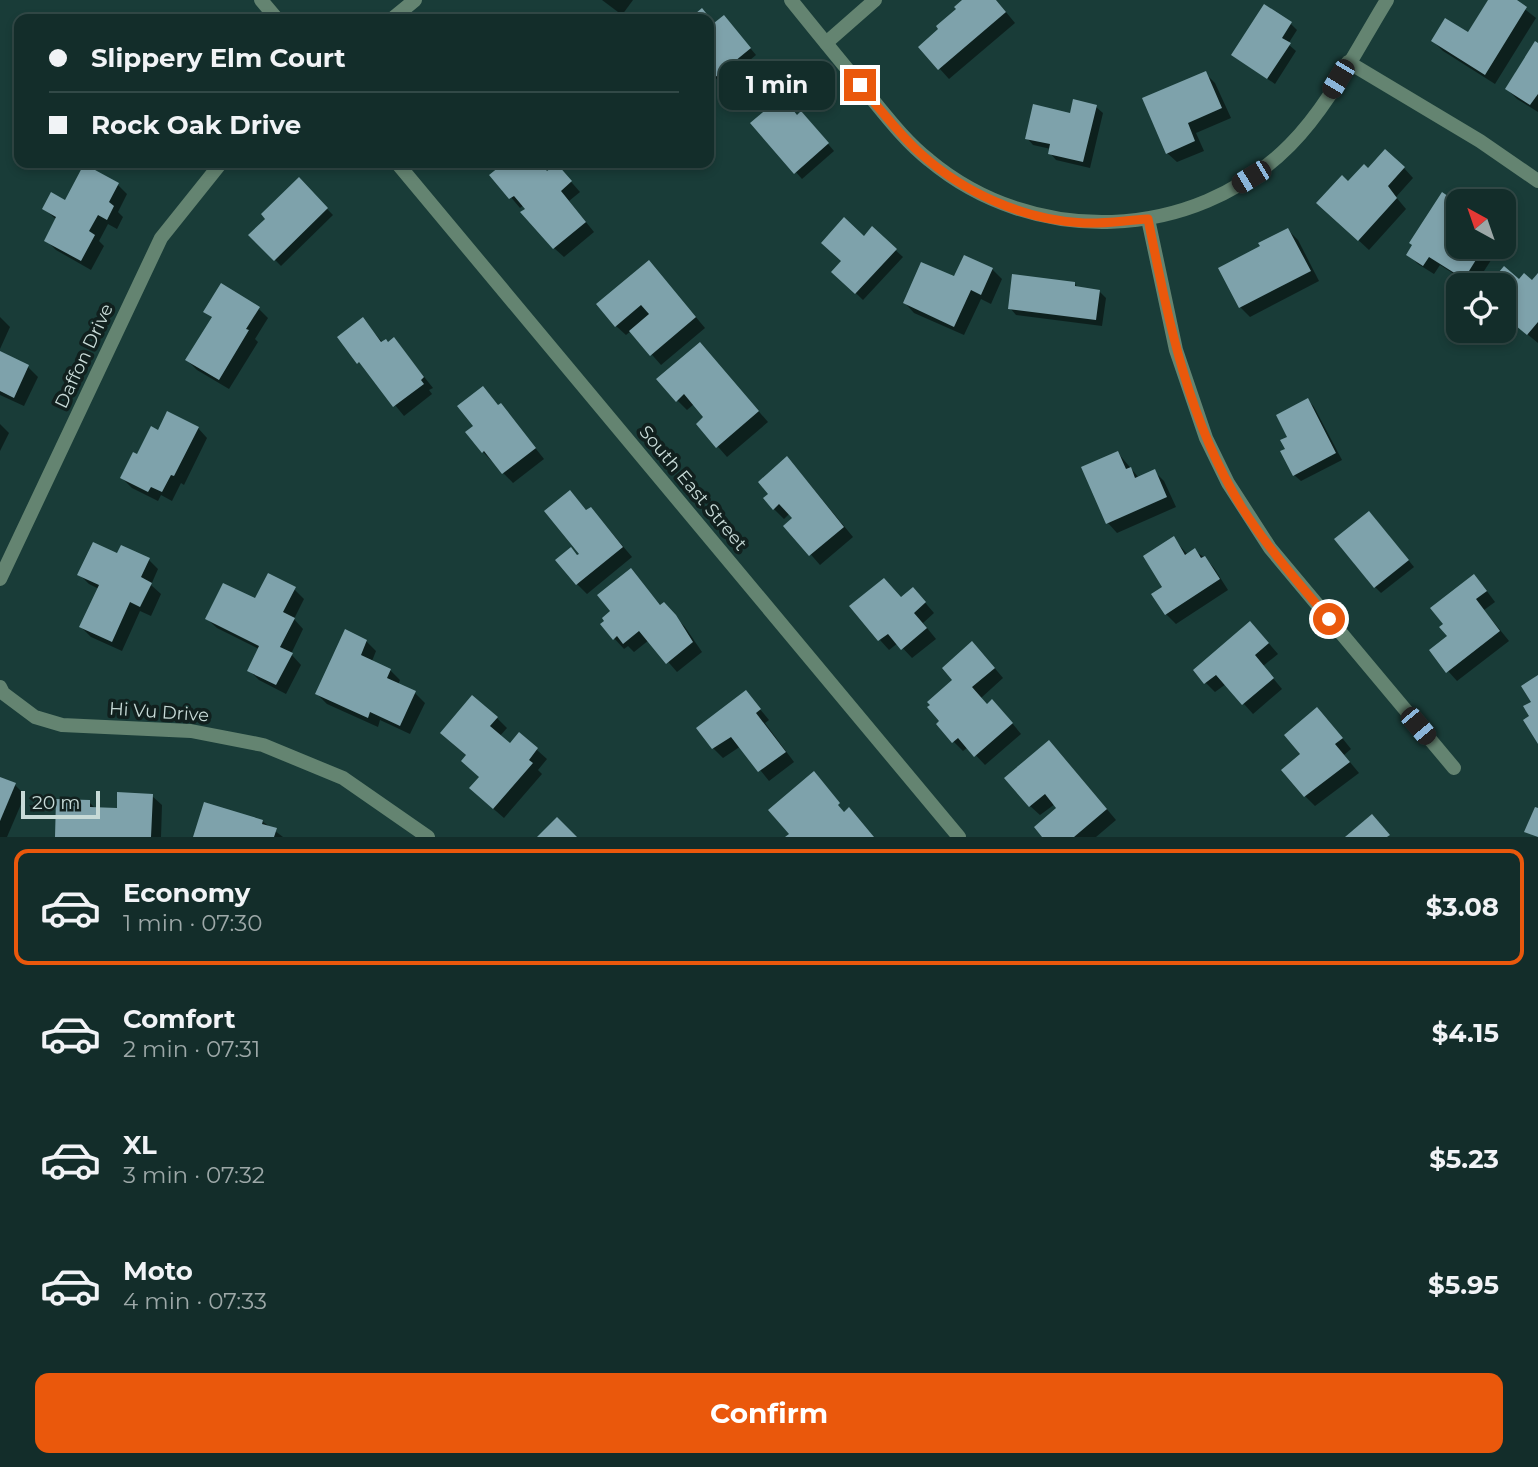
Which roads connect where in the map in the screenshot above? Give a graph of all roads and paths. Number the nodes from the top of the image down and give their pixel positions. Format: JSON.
{"nodes":[{"id":1,"x":261,"y":0,"type":"edge"},
{"id":2,"x":415,"y":0,"type":"edge"},
{"id":3,"x":791,"y":0,"type":"edge"},
{"id":4,"x":875,"y":0,"type":"edge"},
{"id":5,"x":1387,"y":0,"type":"edge"},
{"id":6,"x":273,"y":14,"type":"edge"},
{"id":7,"x":398,"y":14,"type":"edge"},
{"id":8,"x":826,"y":43,"type":"junction"},
{"id":9,"x":1348,"y":62,"type":"junction"},
{"id":10,"x":217,"y":168,"type":"edge"},
{"id":11,"x":401,"y":168,"type":"edge"},
{"id":12,"x":1538,"y":181,"type":"edge"},
{"id":13,"x":1148,"y":219,"type":"junction"},
{"id":14,"x":0,"y":579,"type":"edge"},
{"id":15,"x":0,"y":687,"type":"edge"},
{"id":16,"x":1454,"y":768,"type":"dead end"},
{"id":17,"x":428,"y":837,"type":"edge"},
{"id":18,"x":959,"y":837,"type":"edge"}],
"edges":[{"from":1,"to":6,"type":"street"},
{"from":2,"to":7,"type":"street"},
{"from":3,"to":8,"type":"street"},
{"from":4,"to":8,"type":"street"},
{"from":5,"to":9,"type":"street"},
{"from":8,"to":13,"type":"street"},
{"from":9,"to":12,"type":"street"},
{"from":9,"to":13,"type":"street"},
{"from":10,"to":14,"type":"street","name":"Daffon Drive"},
{"from":11,"to":18,"type":"street","name":"South East Street"},
{"from":13,"to":16,"type":"street"},
{"from":15,"to":17,"type":"street","name":"Hi Vu Drive"}]}
